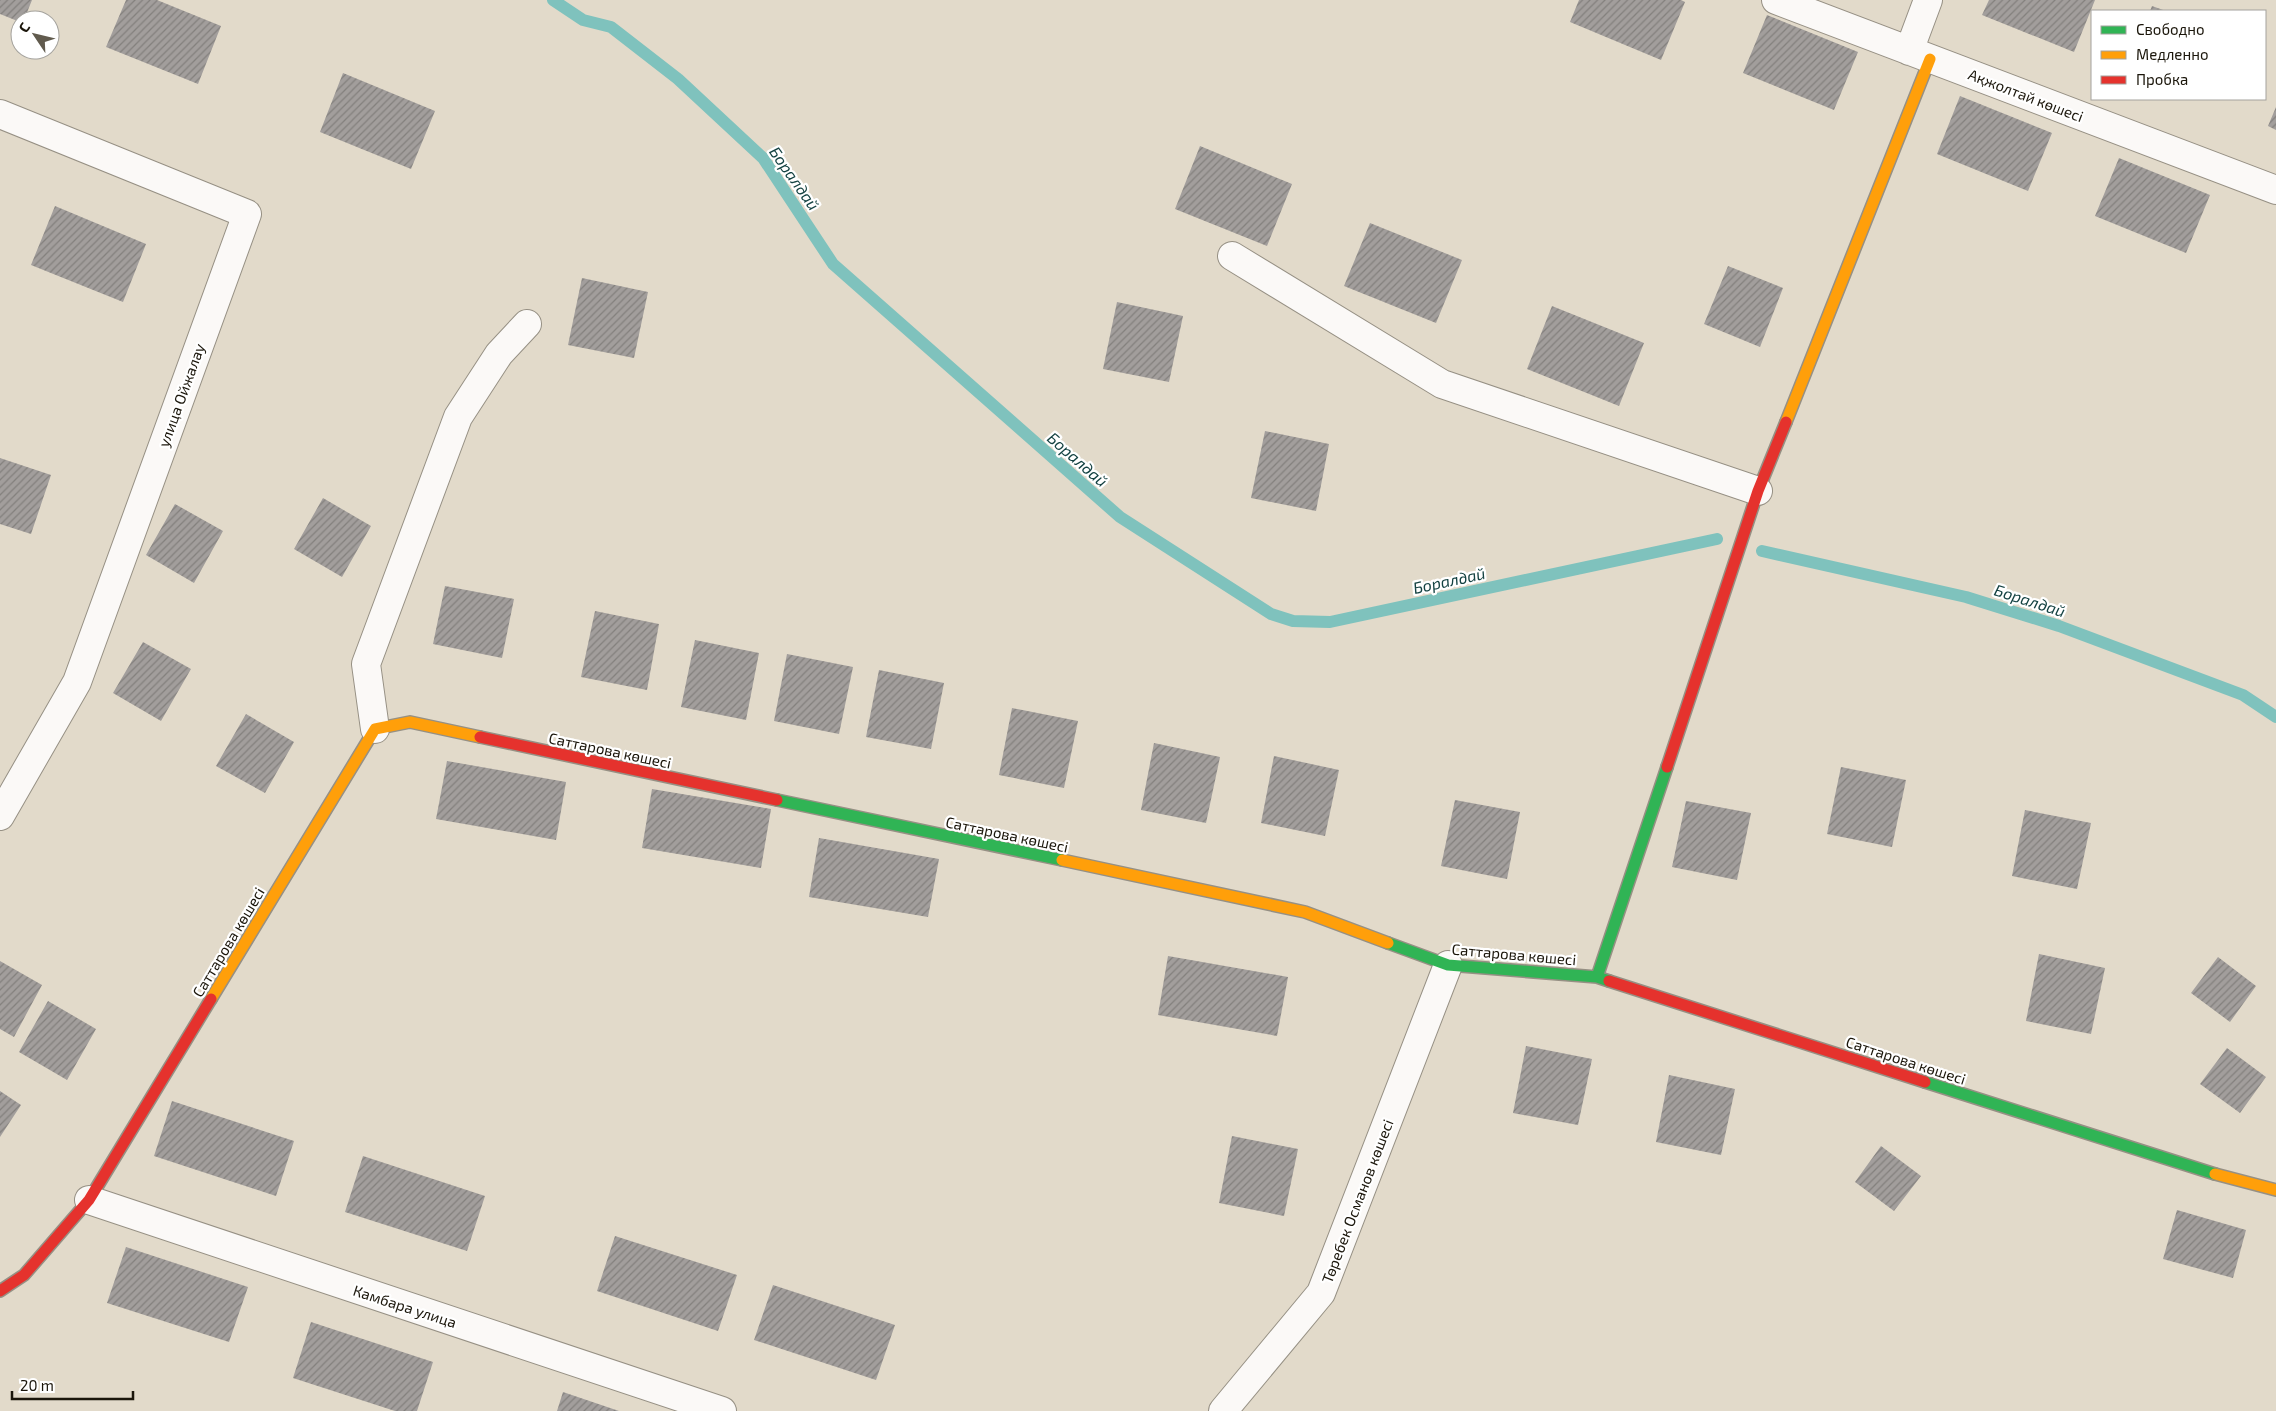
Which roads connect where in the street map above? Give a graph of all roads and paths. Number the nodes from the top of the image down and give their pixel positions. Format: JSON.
{"nodes":[{"id":1,"x":1776,"y":0,"type":"edge"},
{"id":2,"x":1928,"y":0,"type":"edge"},
{"id":3,"x":1919,"y":55,"type":"junction"},
{"id":4,"x":0,"y":114,"type":"edge"},
{"id":5,"x":2276,"y":190,"type":"edge"},
{"id":6,"x":1232,"y":256,"type":"dead end"},
{"id":7,"x":527,"y":324,"type":"dead end"},
{"id":8,"x":1758,"y":491,"type":"junction"},
{"id":9,"x":375,"y":729,"type":"junction"},
{"id":10,"x":0,"y":816,"type":"edge"},
{"id":11,"x":1448,"y":965,"type":"junction"},
{"id":12,"x":1597,"y":977,"type":"junction"},
{"id":13,"x":2276,"y":1190,"type":"edge"},
{"id":14,"x":89,"y":1200,"type":"junction"},
{"id":15,"x":0,"y":1291,"type":"edge"},
{"id":16,"x":722,"y":1411,"type":"edge"},
{"id":17,"x":1223,"y":1411,"type":"edge"}],
"edges":[{"from":1,"to":3,"type":"street","name":"Ақжолтай көшесі"},
{"from":2,"to":3,"type":"street"},
{"from":3,"to":5,"type":"street","name":"Ақжолтай көшесі"},
{"from":3,"to":8,"type":"street"},
{"from":4,"to":10,"type":"street","name":"улица Ойжалау"},
{"from":6,"to":8,"type":"street"},
{"from":7,"to":9,"type":"street"},
{"from":8,"to":12,"type":"street"},
{"from":9,"to":11,"type":"street","name":"Саттарова көшесі"},
{"from":9,"to":14,"type":"street","name":"Саттарова көшесі"},
{"from":11,"to":12,"type":"street","name":"Саттарова көшесі"},
{"from":11,"to":17,"type":"street","name":"Төребек Османов көшесі"},
{"from":12,"to":13,"type":"street","name":"Саттарова көшесі"},
{"from":14,"to":15,"type":"street","name":"Саттарова көшесі"},
{"from":14,"to":16,"type":"street","name":"Камбара улица"}]}
